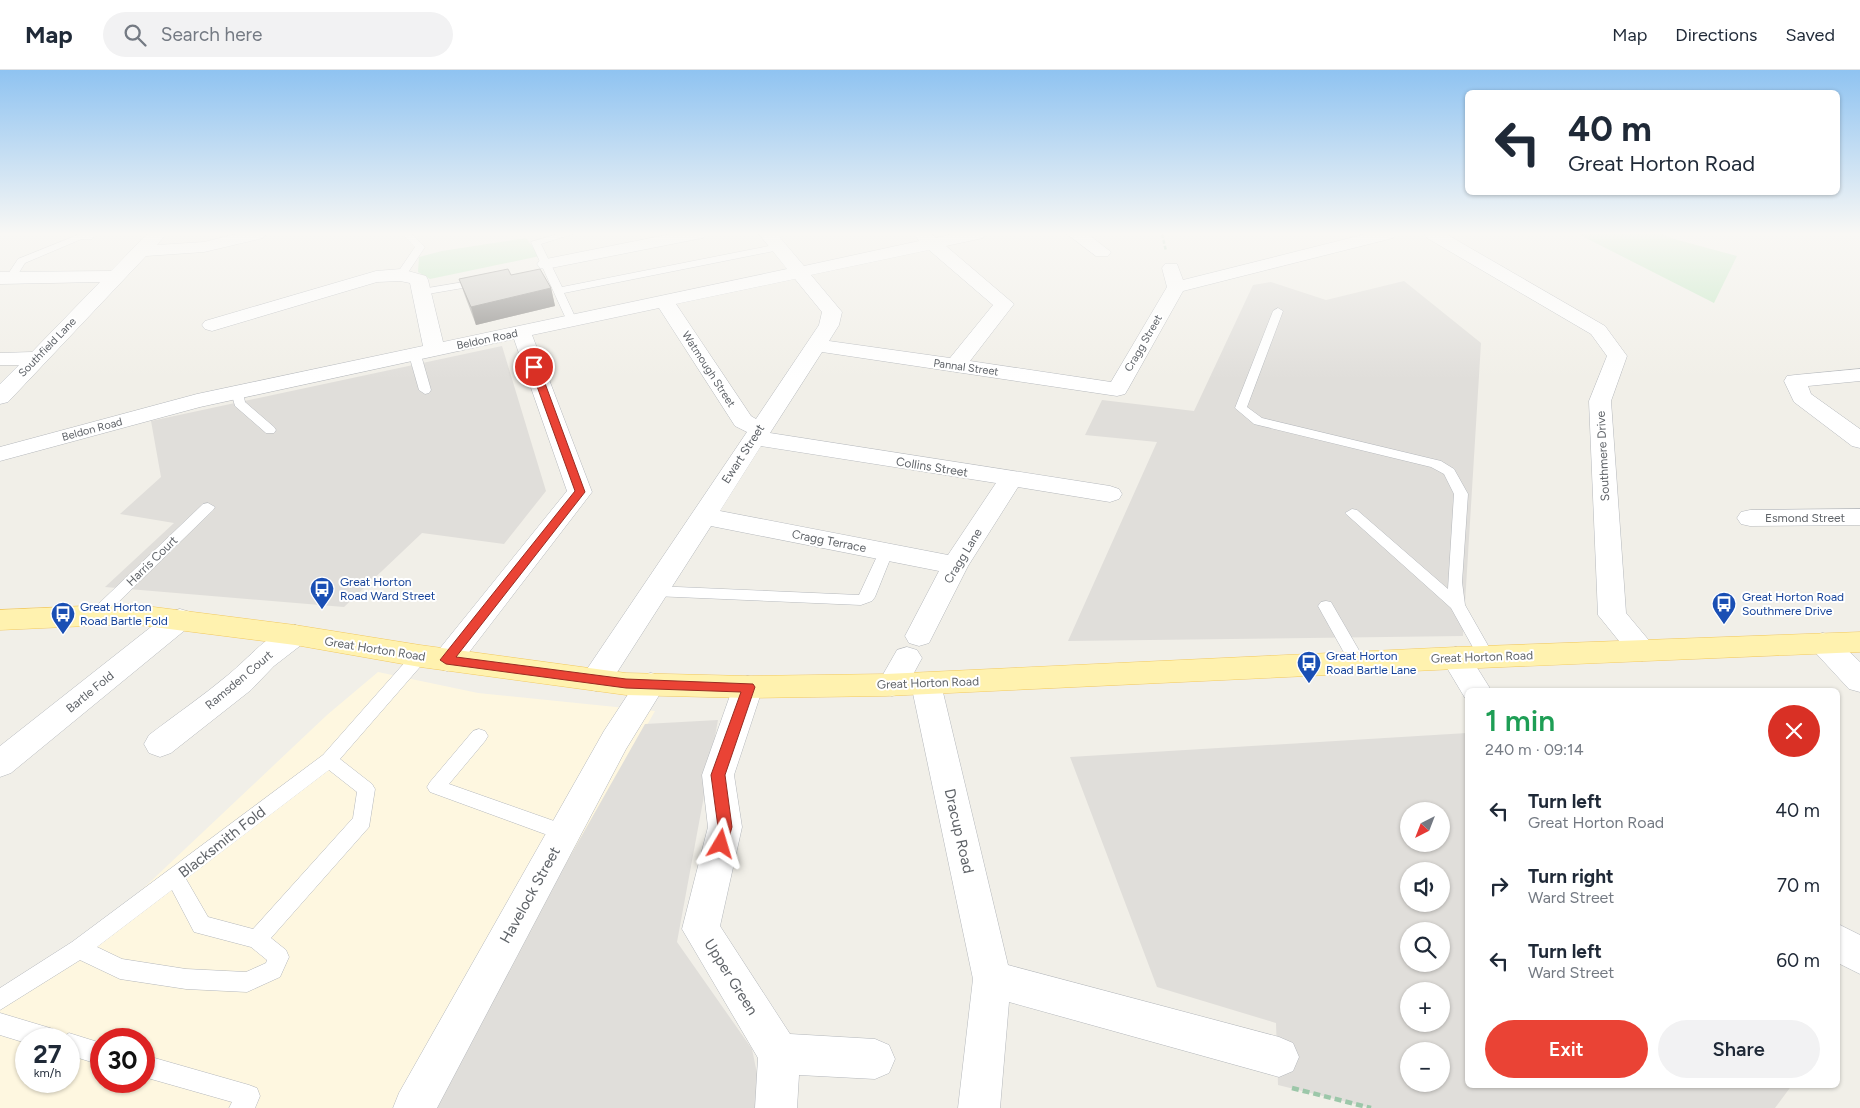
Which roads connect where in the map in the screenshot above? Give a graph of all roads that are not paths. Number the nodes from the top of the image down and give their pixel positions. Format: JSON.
{"nodes":[{"id":1,"x":111,"y":282,"type":"edge"},
{"id":2,"x":357,"y":282,"type":"edge"},
{"id":3,"x":420,"y":282,"type":"edge"},
{"id":4,"x":476,"y":282,"type":"edge"},
{"id":5,"x":554,"y":282,"type":"edge"},
{"id":6,"x":594,"y":282,"type":"edge"},
{"id":7,"x":750,"y":282,"type":"edge"},
{"id":8,"x":808,"y":282,"type":"edge"},
{"id":9,"x":978,"y":282,"type":"edge"},
{"id":10,"x":1171,"y":282,"type":"edge"},
{"id":11,"x":1516,"y":282,"type":"edge"},
{"id":12,"x":558,"y":291,"type":"junction"},
{"id":13,"x":422,"y":292,"type":"junction"},
{"id":14,"x":664,"y":301,"type":"junction"},
{"id":15,"x":1278,"y":310,"type":"dead end"},
{"id":16,"x":572,"y":321,"type":"junction"},
{"id":17,"x":212,"y":325,"type":"dead end"},
{"id":18,"x":521,"y":332,"type":"junction"},
{"id":19,"x":815,"y":345,"type":"junction"},
{"id":20,"x":424,"y":352,"type":"junction"},
{"id":21,"x":35,"y":358,"type":"junction"},
{"id":22,"x":0,"y":360,"type":"edge"},
{"id":23,"x":955,"y":366,"type":"junction"},
{"id":24,"x":1860,"y":375,"type":"edge"},
{"id":25,"x":1116,"y":389,"type":"joint"},
{"id":26,"x":425,"y":390,"type":"dead end"},
{"id":27,"x":237,"y":392,"type":"junction"},
{"id":28,"x":1,"y":396,"type":"edge"},
{"id":29,"x":270,"y":430,"type":"dead end"},
{"id":30,"x":757,"y":434,"type":"junction"},
{"id":31,"x":1860,"y":441,"type":"edge"},
{"id":32,"x":0,"y":454,"type":"edge"},
{"id":33,"x":1011,"y":479,"type":"junction"},
{"id":34,"x":1110,"y":494,"type":"dead end"},
{"id":35,"x":208,"y":507,"type":"dead end"},
{"id":36,"x":1352,"y":513,"type":"dead end"},
{"id":37,"x":703,"y":516,"type":"junction"},
{"id":38,"x":1860,"y":517,"type":"edge"},
{"id":39,"x":1750,"y":518,"type":"dead end"},
{"id":40,"x":886,"y":552,"type":"junction"},
{"id":41,"x":955,"y":565,"type":"junction"},
{"id":42,"x":654,"y":591,"type":"junction"},
{"id":43,"x":1457,"y":604,"type":"junction"},
{"id":44,"x":1326,"y":606,"type":"dead end"},
{"id":45,"x":96,"y":615,"type":"junction"},
{"id":46,"x":180,"y":619,"type":"junction"},
{"id":47,"x":0,"y":620,"type":"edge"},
{"id":48,"x":295,"y":635,"type":"junction"},
{"id":49,"x":1860,"y":642,"type":"edge"},
{"id":50,"x":1823,"y":643,"type":"junction"},
{"id":51,"x":1642,"y":650,"type":"junction"},
{"id":52,"x":1486,"y":656,"type":"junction"},
{"id":53,"x":433,"y":658,"type":"junction"},
{"id":54,"x":1456,"y":658,"type":"junction"},
{"id":55,"x":1358,"y":663,"type":"junction"},
{"id":56,"x":911,"y":666,"type":"junction"},
{"id":57,"x":596,"y":680,"type":"junction"},
{"id":58,"x":1860,"y":681,"type":"edge"},
{"id":59,"x":651,"y":684,"type":"junction"},
{"id":60,"x":748,"y":687,"type":"junction"},
{"id":61,"x":1475,"y":688,"type":"edge"},
{"id":62,"x":479,"y":736,"type":"dead end"},
{"id":63,"x":160,"y":744,"type":"dead end"},
{"id":64,"x":328,"y":760,"type":"junction"},
{"id":65,"x":0,"y":764,"type":"edge"},
{"id":66,"x":564,"y":833,"type":"junction"},
{"id":67,"x":175,"y":878,"type":"junction"},
{"id":68,"x":257,"y":939,"type":"junction"},
{"id":69,"x":1840,"y":943,"type":"edge"},
{"id":70,"x":79,"y":949,"type":"junction"},
{"id":71,"x":1860,"y":956,"type":"edge"},
{"id":72,"x":992,"y":978,"type":"junction"},
{"id":73,"x":0,"y":1000,"type":"edge"},
{"id":74,"x":0,"y":1024,"type":"edge"},
{"id":75,"x":15,"y":1028,"type":"edge"},
{"id":76,"x":779,"y":1054,"type":"junction"},
{"id":77,"x":1279,"y":1058,"type":"road end"},
{"id":78,"x":875,"y":1059,"type":"dead end"},
{"id":79,"x":155,"y":1069,"type":"edge"},
{"id":80,"x":241,"y":1108,"type":"edge"},
{"id":81,"x":414,"y":1108,"type":"edge"},
{"id":82,"x":776,"y":1108,"type":"edge"},
{"id":83,"x":979,"y":1108,"type":"edge"}],
"edges":[{"from":1,"to":21,"type":"street","name":"Southfield Lane"},
{"from":2,"to":17,"type":"street"},
{"from":3,"to":13,"type":"street"},
{"from":4,"to":13,"type":"lane"},
{"from":5,"to":12,"type":"lane"},
{"from":6,"to":12,"type":"lane"},
{"from":7,"to":14,"type":"street","name":"Beldon Road"},
{"from":8,"to":19,"type":"street","name":"Ewart Street"},
{"from":9,"to":23,"type":"street"},
{"from":10,"to":25,"type":"street","name":"Cragg Street"},
{"from":11,"to":51,"type":"street","name":"Southmere Drive"},
{"from":12,"to":16,"type":"lane"},
{"from":13,"to":20,"type":"street"},
{"from":14,"to":16,"type":"street","name":"Beldon Road"},
{"from":14,"to":30,"type":"street","name":"Watmough Street"},
{"from":15,"to":43,"type":"lane"},
{"from":16,"to":18,"type":"street","name":"Beldon Road"},
{"from":18,"to":20,"type":"street","name":"Beldon Road"},
{"from":18,"to":53,"type":"street"},
{"from":19,"to":23,"type":"street","name":"Pannal Street"},
{"from":19,"to":30,"type":"street","name":"Ewart Street"},
{"from":20,"to":26,"type":"lane"},
{"from":20,"to":27,"type":"street","name":"Beldon Road"},
{"from":21,"to":22,"type":"street"},
{"from":21,"to":28,"type":"street","name":"Southfield Lane"},
{"from":23,"to":25,"type":"street","name":"Pannal Street"},
{"from":24,"to":31,"type":"street"},
{"from":27,"to":29,"type":"lane"},
{"from":27,"to":32,"type":"street","name":"Beldon Road"},
{"from":30,"to":33,"type":"street","name":"Collins Street"},
{"from":30,"to":37,"type":"street","name":"Ewart Street"},
{"from":33,"to":34,"type":"street","name":"Collins Street"},
{"from":33,"to":41,"type":"street","name":"Cragg Lane"},
{"from":35,"to":45,"type":"lane","name":"Harris Court"},
{"from":36,"to":43,"type":"lane"},
{"from":37,"to":40,"type":"street","name":"Cragg Terrace"},
{"from":37,"to":42,"type":"street","name":"Ewart Street"},
{"from":38,"to":39,"type":"street","name":"Esmond Street"},
{"from":40,"to":41,"type":"street","name":"Cragg Terrace"},
{"from":40,"to":42,"type":"lane"},
{"from":41,"to":56,"type":"street","name":"Cragg Lane"},
{"from":42,"to":57,"type":"street","name":"Ewart Street"},
{"from":43,"to":52,"type":"lane"},
{"from":44,"to":55,"type":"lane"},
{"from":45,"to":46,"type":"main road","name":"Great Horton Road"},
{"from":45,"to":47,"type":"main road","name":"Great Horton Road"},
{"from":46,"to":48,"type":"main road","name":"Great Horton Road"},
{"from":46,"to":65,"type":"street","name":"Bartle Fold"},
{"from":48,"to":53,"type":"main road","name":"Great Horton Road"},
{"from":48,"to":63,"type":"street","name":"Ramsden Court"},
{"from":49,"to":50,"type":"main road","name":"Great Horton Road"},
{"from":50,"to":51,"type":"main road","name":"Great Horton Road"},
{"from":50,"to":58,"type":"street"},
{"from":51,"to":52,"type":"main road","name":"Great Horton Road"},
{"from":52,"to":54,"type":"main road","name":"Great Horton Road"},
{"from":53,"to":57,"type":"main road","name":"Great Horton Road"},
{"from":53,"to":64,"type":"lane","name":"Blacksmith Fold"},
{"from":54,"to":55,"type":"main road","name":"Great Horton Road"},
{"from":54,"to":61,"type":"street"},
{"from":55,"to":56,"type":"main road","name":"Great Horton Road"},
{"from":56,"to":60,"type":"main road","name":"Great Horton Road"},
{"from":56,"to":72,"type":"street","name":"Dracup Road"},
{"from":57,"to":59,"type":"main road","name":"Great Horton Road"},
{"from":59,"to":60,"type":"main road","name":"Great Horton Road"},
{"from":59,"to":66,"type":"street","name":"Havelock Street"},
{"from":60,"to":76,"type":"street","name":"Upper Green"},
{"from":62,"to":66,"type":"lane"},
{"from":64,"to":67,"type":"lane","name":"Blacksmith Fold"},
{"from":64,"to":68,"type":"lane"},
{"from":66,"to":81,"type":"street","name":"Havelock Street"},
{"from":67,"to":68,"type":"lane"},
{"from":67,"to":70,"type":"lane","name":"Blacksmith Fold"},
{"from":68,"to":70,"type":"lane"},
{"from":69,"to":71,"type":"street"},
{"from":70,"to":73,"type":"lane","name":"Blacksmith Fold"},
{"from":72,"to":77,"type":"street"},
{"from":72,"to":83,"type":"street","name":"Dracup Road"},
{"from":74,"to":75,"type":"lane"},
{"from":76,"to":78,"type":"street"},
{"from":76,"to":82,"type":"street"},
{"from":79,"to":80,"type":"lane"}]}
